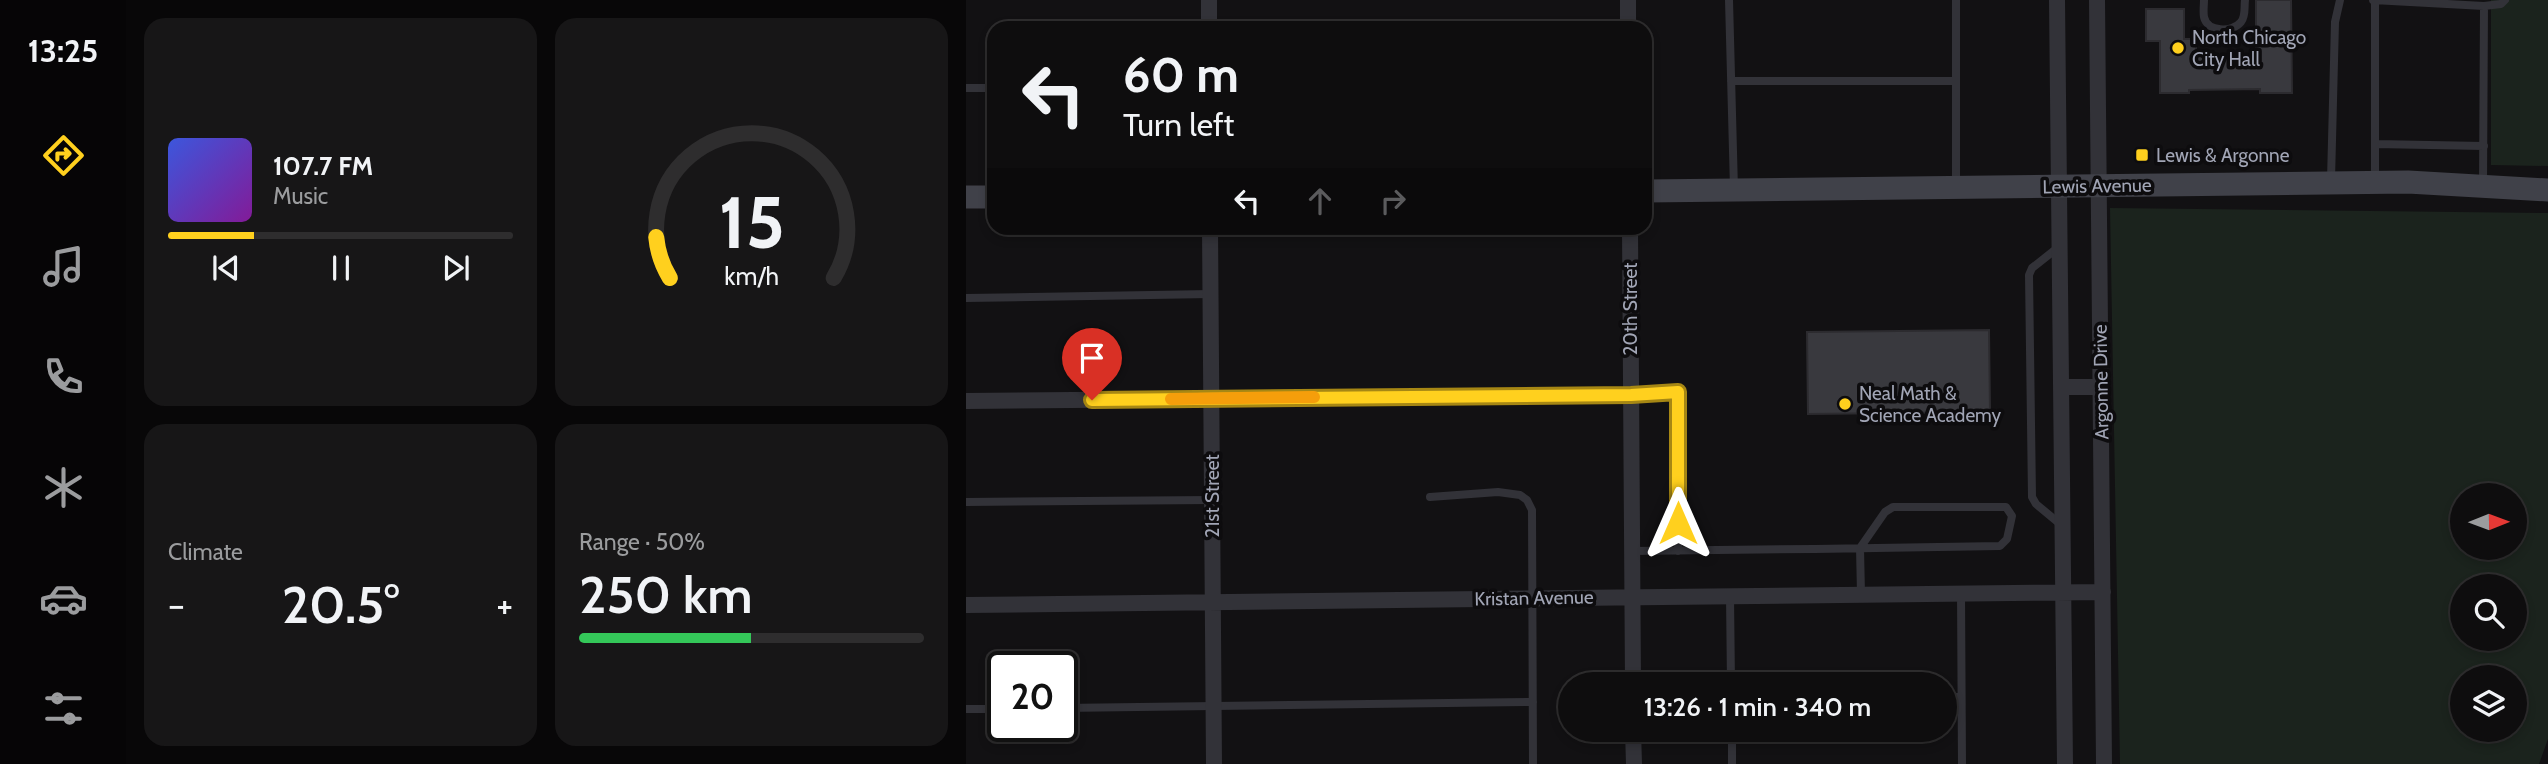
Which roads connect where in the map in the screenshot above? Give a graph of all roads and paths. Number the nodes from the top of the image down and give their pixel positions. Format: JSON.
{"nodes":[{"id":1,"x":1209,"y":0,"type":"edge"},
{"id":2,"x":1628,"y":0,"type":"edge"},
{"id":3,"x":1729,"y":0,"type":"edge"},
{"id":4,"x":1956,"y":0,"type":"edge"},
{"id":5,"x":2057,"y":0,"type":"edge"},
{"id":6,"x":2096,"y":0,"type":"edge"},
{"id":7,"x":2204,"y":0,"type":"edge"},
{"id":8,"x":2245,"y":0,"type":"edge"},
{"id":9,"x":2340,"y":0,"type":"edge"},
{"id":10,"x":2374,"y":0,"type":"edge"},
{"id":11,"x":2505,"y":0,"type":"edge"},
{"id":12,"x":2484,"y":6,"type":"junction"},
{"id":13,"x":1209,"y":21,"type":"edge"},
{"id":14,"x":1628,"y":21,"type":"edge"},
{"id":15,"x":1956,"y":80,"type":"junction"},
{"id":16,"x":1731,"y":81,"type":"junction"},
{"id":17,"x":966,"y":88,"type":"edge"},
{"id":18,"x":987,"y":88,"type":"edge"},
{"id":19,"x":2375,"y":144,"type":"junction"},
{"id":20,"x":2484,"y":146,"type":"junction"},
{"id":21,"x":2375,"y":182,"type":"junction"},
{"id":22,"x":2331,"y":183,"type":"junction"},
{"id":23,"x":2098,"y":186,"type":"junction"},
{"id":24,"x":2483,"y":186,"type":"junction"},
{"id":25,"x":2059,"y":187,"type":"junction"},
{"id":26,"x":1956,"y":188,"type":"junction"},
{"id":27,"x":1734,"y":190,"type":"junction"},
{"id":28,"x":2548,"y":190,"type":"edge"},
{"id":29,"x":1652,"y":191,"type":"edge"},
{"id":30,"x":966,"y":197,"type":"edge"},
{"id":31,"x":987,"y":197,"type":"edge"},
{"id":32,"x":1210,"y":235,"type":"edge"},
{"id":33,"x":1630,"y":235,"type":"edge"},
{"id":34,"x":2060,"y":246,"type":"junction"},
{"id":35,"x":1211,"y":294,"type":"junction"},
{"id":36,"x":966,"y":298,"type":"edge"},
{"id":37,"x":2062,"y":387,"type":"junction"},
{"id":38,"x":2101,"y":387,"type":"junction"},
{"id":39,"x":1631,"y":395,"type":"junction"},
{"id":40,"x":1212,"y":398,"type":"junction"},
{"id":41,"x":966,"y":401,"type":"edge"},
{"id":42,"x":1430,"y":496,"type":"dead end"},
{"id":43,"x":1212,"y":500,"type":"junction"},
{"id":44,"x":966,"y":502,"type":"edge"},
{"id":45,"x":2063,"y":526,"type":"junction"},
{"id":46,"x":1860,"y":548,"type":"junction"},
{"id":47,"x":1632,"y":551,"type":"junction"},
{"id":48,"x":1678,"y":551,"type":"junction"},
{"id":49,"x":2063,"y":592,"type":"junction"},
{"id":50,"x":2103,"y":592,"type":"junction"},
{"id":51,"x":1961,"y":593,"type":"junction"},
{"id":52,"x":1861,"y":594,"type":"junction"},
{"id":53,"x":1730,"y":596,"type":"junction"},
{"id":54,"x":1632,"y":597,"type":"junction"},
{"id":55,"x":1532,"y":598,"type":"junction"},
{"id":56,"x":1213,"y":602,"type":"junction"},
{"id":57,"x":966,"y":605,"type":"edge"},
{"id":58,"x":1633,"y":672,"type":"edge"},
{"id":59,"x":1731,"y":672,"type":"edge"},
{"id":60,"x":1957,"y":697,"type":"edge"},
{"id":61,"x":1961,"y":697,"type":"junction"},
{"id":62,"x":1533,"y":702,"type":"junction"},
{"id":63,"x":1078,"y":708,"type":"edge"},
{"id":64,"x":1214,"y":708,"type":"junction"},
{"id":65,"x":966,"y":709,"type":"edge"},
{"id":66,"x":987,"y":709,"type":"edge"},
{"id":67,"x":1633,"y":742,"type":"edge"},
{"id":68,"x":1732,"y":742,"type":"edge"},
{"id":69,"x":1214,"y":764,"type":"edge"},
{"id":70,"x":1533,"y":764,"type":"edge"},
{"id":71,"x":1634,"y":764,"type":"edge"},
{"id":72,"x":1732,"y":764,"type":"edge"},
{"id":73,"x":1962,"y":764,"type":"edge"},
{"id":74,"x":2065,"y":764,"type":"edge"},
{"id":75,"x":2105,"y":764,"type":"edge"}],
"edges":[{"from":1,"to":13,"type":"street"},
{"from":2,"to":14,"type":"street"},
{"from":3,"to":16,"type":"lane"},
{"from":4,"to":15,"type":"lane"},
{"from":5,"to":25,"type":"street","name":"Argonne Drive"},
{"from":6,"to":23,"type":"street","name":"Argonne Drive"},
{"from":7,"to":8,"type":"lane"},
{"from":9,"to":22,"type":"lane"},
{"from":10,"to":12,"type":"lane"},
{"from":10,"to":19,"type":"lane"},
{"from":11,"to":12,"type":"lane"},
{"from":12,"to":20,"type":"lane"},
{"from":15,"to":16,"type":"lane"},
{"from":15,"to":26,"type":"lane"},
{"from":16,"to":27,"type":"lane"},
{"from":17,"to":18,"type":"lane"},
{"from":19,"to":20,"type":"lane"},
{"from":19,"to":21,"type":"lane"},
{"from":20,"to":24,"type":"lane"},
{"from":21,"to":22,"type":"main road","name":"Lewis Avenue"},
{"from":21,"to":24,"type":"main road","name":"Lewis Avenue"},
{"from":22,"to":23,"type":"main road","name":"Lewis Avenue"},
{"from":23,"to":25,"type":"main road","name":"Lewis Avenue"},
{"from":23,"to":38,"type":"street","name":"Argonne Drive"},
{"from":24,"to":28,"type":"main road","name":"Lewis Avenue"},
{"from":25,"to":26,"type":"main road","name":"Lewis Avenue"},
{"from":25,"to":34,"type":"street","name":"Argonne Drive"},
{"from":26,"to":27,"type":"main road","name":"Lewis Avenue"},
{"from":27,"to":29,"type":"main road","name":"Lewis Avenue"},
{"from":30,"to":31,"type":"main road"},
{"from":32,"to":35,"type":"street","name":"21st Street"},
{"from":33,"to":39,"type":"street","name":"20th Street"},
{"from":34,"to":37,"type":"street","name":"Argonne Drive"},
{"from":34,"to":45,"type":"lane"},
{"from":35,"to":36,"type":"lane"},
{"from":35,"to":40,"type":"street","name":"21st Street"},
{"from":37,"to":38,"type":"street"},
{"from":37,"to":45,"type":"street","name":"Argonne Drive"},
{"from":38,"to":50,"type":"street","name":"Argonne Drive"},
{"from":39,"to":40,"type":"street"},
{"from":39,"to":47,"type":"street","name":"20th Street"},
{"from":39,"to":48,"type":"lane"},
{"from":40,"to":41,"type":"street"},
{"from":40,"to":43,"type":"street","name":"21st Street"},
{"from":42,"to":55,"type":"lane"},
{"from":43,"to":44,"type":"lane"},
{"from":43,"to":56,"type":"street","name":"21st Street"},
{"from":45,"to":49,"type":"street","name":"Argonne Drive"},
{"from":46,"to":46,"type":"lane"},
{"from":46,"to":48,"type":"lane"},
{"from":46,"to":52,"type":"lane"},
{"from":47,"to":48,"type":"lane"},
{"from":47,"to":54,"type":"street","name":"20th Street"},
{"from":49,"to":50,"type":"street","name":"Kristan Avenue"},
{"from":49,"to":51,"type":"street","name":"Kristan Avenue"},
{"from":49,"to":74,"type":"street","name":"Argonne Drive"},
{"from":50,"to":75,"type":"street","name":"Argonne Drive"},
{"from":51,"to":52,"type":"street","name":"Kristan Avenue"},
{"from":51,"to":61,"type":"lane"},
{"from":52,"to":53,"type":"street","name":"Kristan Avenue"},
{"from":53,"to":54,"type":"street","name":"Kristan Avenue"},
{"from":53,"to":59,"type":"lane"},
{"from":54,"to":55,"type":"street","name":"Kristan Avenue"},
{"from":54,"to":58,"type":"street","name":"20th Street"},
{"from":55,"to":56,"type":"street","name":"Kristan Avenue"},
{"from":55,"to":62,"type":"lane"},
{"from":56,"to":57,"type":"street","name":"Kristan Avenue"},
{"from":56,"to":64,"type":"street","name":"21st Street"},
{"from":60,"to":61,"type":"lane"},
{"from":61,"to":73,"type":"lane"},
{"from":62,"to":64,"type":"lane"},
{"from":62,"to":70,"type":"lane"},
{"from":63,"to":64,"type":"lane"},
{"from":64,"to":69,"type":"street","name":"21st Street"},
{"from":65,"to":66,"type":"lane"},
{"from":67,"to":71,"type":"street"},
{"from":68,"to":72,"type":"lane"}]}
